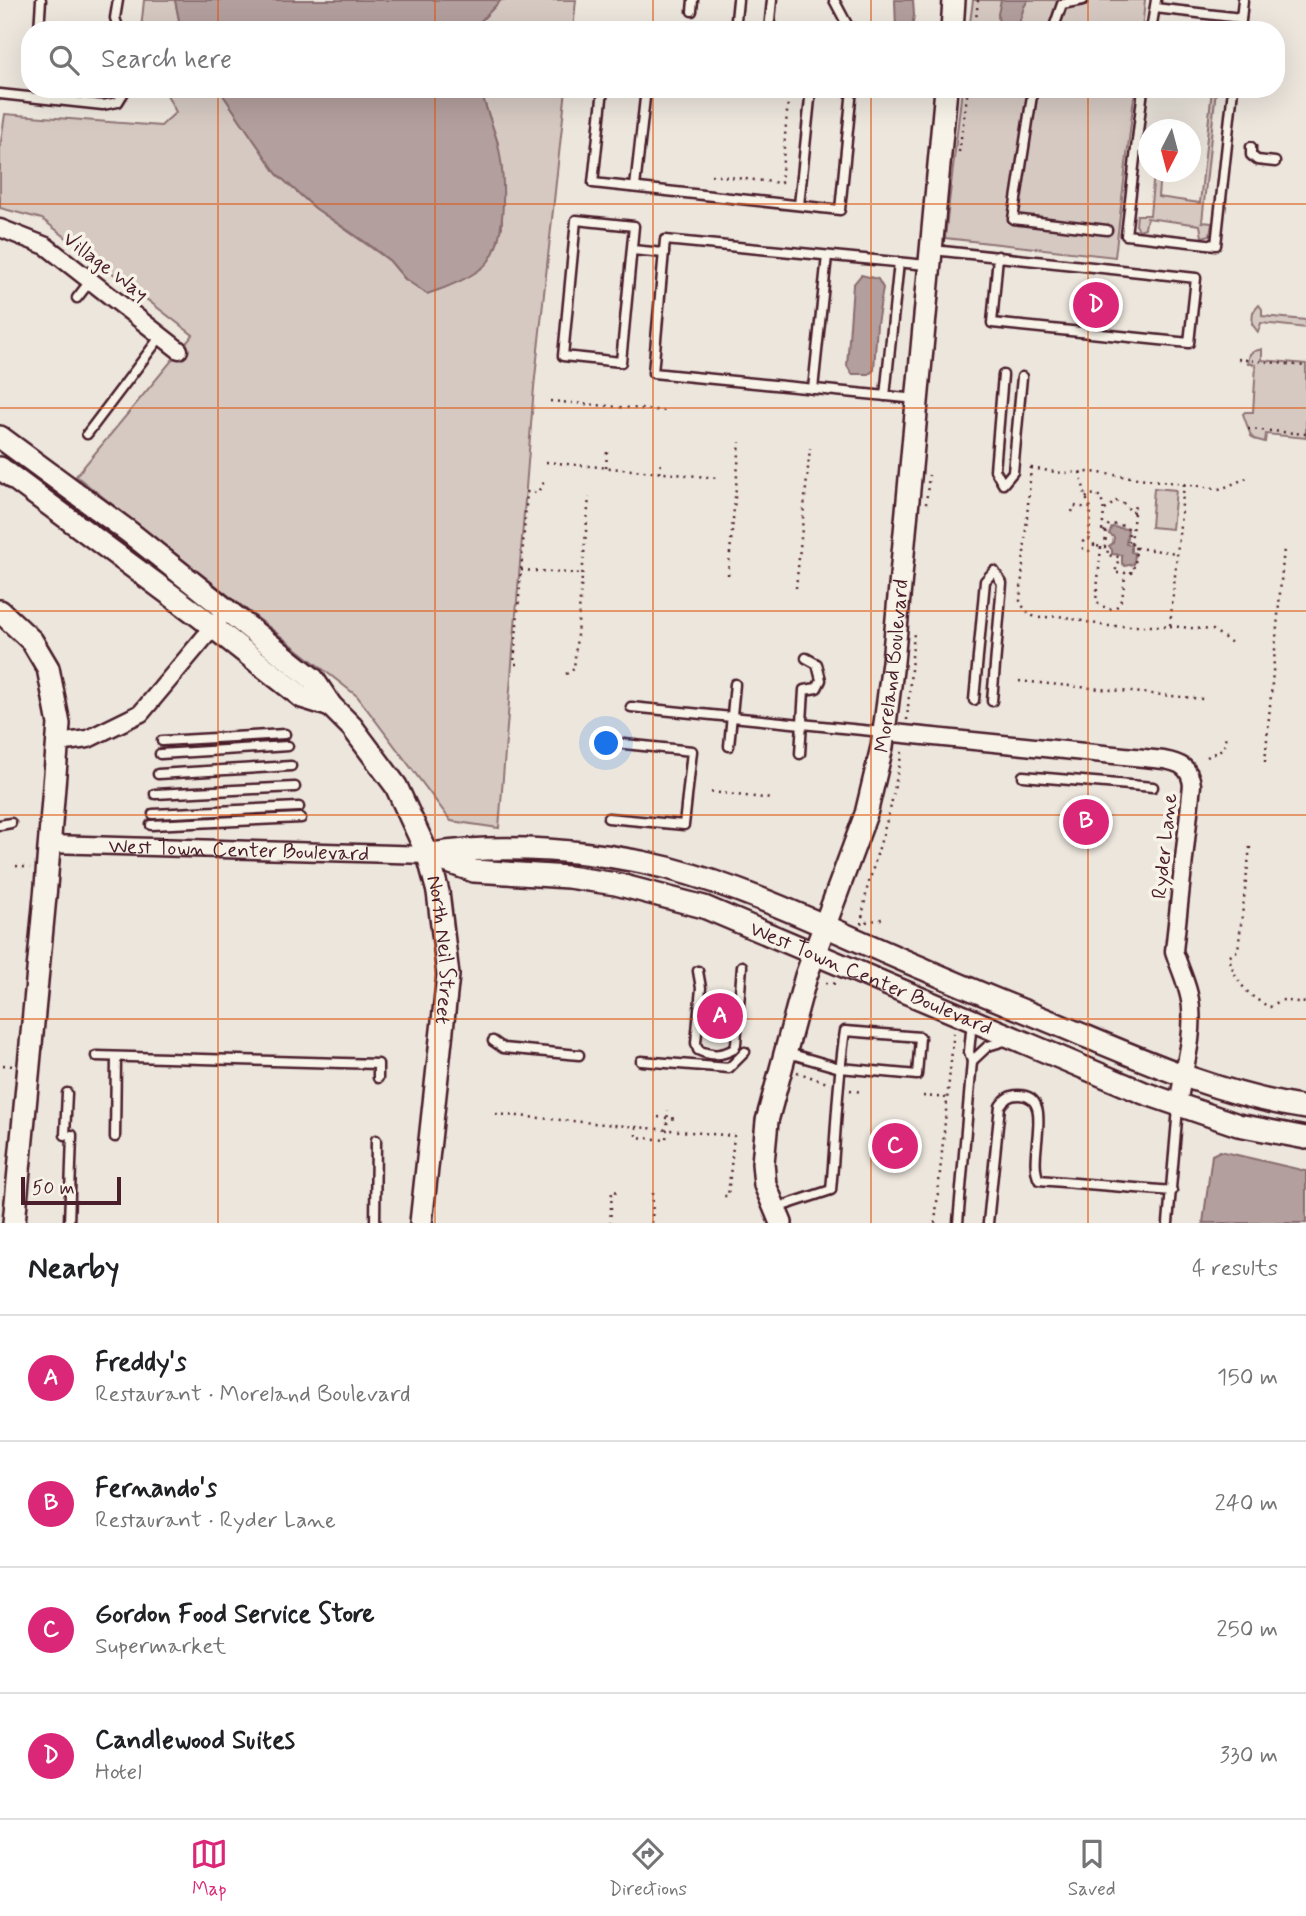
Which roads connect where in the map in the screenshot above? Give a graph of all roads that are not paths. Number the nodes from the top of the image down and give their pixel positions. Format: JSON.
{"nodes":[{"id":1,"x":41,"y":0,"type":"edge"},
{"id":2,"x":118,"y":0,"type":"edge"},
{"id":3,"x":693,"y":0,"type":"edge"},
{"id":4,"x":738,"y":0,"type":"edge"},
{"id":5,"x":772,"y":0,"type":"edge"},
{"id":6,"x":835,"y":0,"type":"edge"},
{"id":7,"x":954,"y":0,"type":"edge"},
{"id":8,"x":1083,"y":0,"type":"edge"},
{"id":9,"x":1243,"y":0,"type":"edge"},
{"id":10,"x":1155,"y":4,"type":"edge"},
{"id":11,"x":692,"y":11,"type":"dead end"},
{"id":12,"x":1241,"y":18,"type":"junction"},
{"id":13,"x":40,"y":21,"type":"edge"},
{"id":14,"x":116,"y":21,"type":"edge"},
{"id":15,"x":736,"y":21,"type":"edge"},
{"id":16,"x":770,"y":21,"type":"edge"},
{"id":17,"x":846,"y":21,"type":"edge"},
{"id":18,"x":953,"y":21,"type":"edge"},
{"id":19,"x":1056,"y":21,"type":"edge"},
{"id":20,"x":1241,"y":21,"type":"edge"},
{"id":21,"x":21,"y":93,"type":"edge"},
{"id":22,"x":0,"y":94,"type":"edge"},
{"id":23,"x":62,"y":98,"type":"edge"},
{"id":24,"x":120,"y":98,"type":"edge"},
{"id":25,"x":602,"y":98,"type":"edge"},
{"id":26,"x":645,"y":98,"type":"edge"},
{"id":27,"x":810,"y":98,"type":"edge"},
{"id":28,"x":851,"y":98,"type":"edge"},
{"id":29,"x":945,"y":98,"type":"edge"},
{"id":30,"x":1031,"y":98,"type":"edge"},
{"id":31,"x":1142,"y":98,"type":"edge"},
{"id":32,"x":1232,"y":98,"type":"edge"},
{"id":33,"x":1251,"y":147,"type":"dead end"},
{"id":34,"x":1275,"y":162,"type":"dead end"},
{"id":35,"x":635,"y":187,"type":"junction"},
{"id":36,"x":799,"y":205,"type":"junction"},
{"id":37,"x":0,"y":228,"type":"edge"},
{"id":38,"x":1107,"y":230,"type":"dead end"},
{"id":39,"x":632,"y":250,"type":"junction"},
{"id":40,"x":664,"y":253,"type":"junction"},
{"id":41,"x":827,"y":256,"type":"junction"},
{"id":42,"x":930,"y":257,"type":"junction"},
{"id":43,"x":998,"y":257,"type":"junction"},
{"id":44,"x":898,"y":262,"type":"junction"},
{"id":45,"x":91,"y":281,"type":"junction"},
{"id":46,"x":77,"y":298,"type":"dead end"},
{"id":47,"x":161,"y":335,"type":"junction"},
{"id":48,"x":179,"y":350,"type":"dead end"},
{"id":49,"x":1003,"y":375,"type":"dead end"},
{"id":50,"x":1022,"y":377,"type":"dead end"},
{"id":51,"x":814,"y":389,"type":"junction"},
{"id":52,"x":885,"y":396,"type":"junction"},
{"id":53,"x":917,"y":399,"type":"junction"},
{"id":54,"x":87,"y":434,"type":"dead end"},
{"id":55,"x":0,"y":437,"type":"edge"},
{"id":56,"x":0,"y":468,"type":"edge"},
{"id":57,"x":227,"y":610,"type":"junction"},
{"id":58,"x":0,"y":611,"type":"edge"},
{"id":59,"x":214,"y":628,"type":"junction"},
{"id":60,"x":806,"y":658,"type":"dead end"},
{"id":61,"x":735,"y":684,"type":"dead end"},
{"id":62,"x":974,"y":700,"type":"dead end"},
{"id":63,"x":992,"y":701,"type":"dead end"},
{"id":64,"x":331,"y":706,"type":"junction"},
{"id":65,"x":631,"y":707,"type":"dead end"},
{"id":66,"x":732,"y":717,"type":"junction"},
{"id":67,"x":802,"y":724,"type":"junction"},
{"id":68,"x":884,"y":732,"type":"junction"},
{"id":69,"x":285,"y":734,"type":"dead end"},
{"id":70,"x":162,"y":741,"type":"dead end"},
{"id":71,"x":605,"y":742,"type":"dead end"},
{"id":72,"x":58,"y":743,"type":"junction"},
{"id":73,"x":288,"y":746,"type":"dead end"},
{"id":74,"x":729,"y":746,"type":"dead end"},
{"id":75,"x":160,"y":754,"type":"dead end"},
{"id":76,"x":800,"y":754,"type":"dead end"},
{"id":77,"x":291,"y":766,"type":"dead end"},
{"id":78,"x":158,"y":774,"type":"dead end"},
{"id":79,"x":1023,"y":775,"type":"dead end"},
{"id":80,"x":295,"y":787,"type":"dead end"},
{"id":81,"x":1153,"y":787,"type":"dead end"},
{"id":82,"x":155,"y":794,"type":"dead end"},
{"id":83,"x":299,"y":807,"type":"dead end"},
{"id":84,"x":153,"y":814,"type":"dead end"},
{"id":85,"x":301,"y":818,"type":"dead end"},
{"id":86,"x":608,"y":818,"type":"dead end"},
{"id":87,"x":11,"y":823,"type":"dead end"},
{"id":88,"x":0,"y":825,"type":"edge"},
{"id":89,"x":152,"y":825,"type":"dead end"},
{"id":90,"x":50,"y":844,"type":"junction"},
{"id":91,"x":428,"y":855,"type":"junction"},
{"id":92,"x":826,"y":927,"type":"junction"},
{"id":93,"x":814,"y":955,"type":"junction"},
{"id":94,"x":742,"y":966,"type":"dead end"},
{"id":95,"x":698,"y":971,"type":"dead end"},
{"id":96,"x":972,"y":1021,"type":"junction"},
{"id":97,"x":1016,"y":1039,"type":"junction"},
{"id":98,"x":493,"y":1041,"type":"dead end"},
{"id":99,"x":746,"y":1052,"type":"dead end"},
{"id":100,"x":785,"y":1052,"type":"junction"},
{"id":101,"x":579,"y":1055,"type":"dead end"},
{"id":102,"x":96,"y":1056,"type":"dead end"},
{"id":103,"x":116,"y":1058,"type":"junction"},
{"id":104,"x":641,"y":1061,"type":"dead end"},
{"id":105,"x":972,"y":1061,"type":"junction"},
{"id":106,"x":839,"y":1068,"type":"junction"},
{"id":107,"x":1182,"y":1076,"type":"junction"},
{"id":108,"x":378,"y":1078,"type":"dead end"},
{"id":109,"x":67,"y":1093,"type":"dead end"},
{"id":110,"x":1178,"y":1106,"type":"junction"},
{"id":111,"x":1306,"y":1108,"type":"edge"},
{"id":112,"x":115,"y":1137,"type":"dead end"},
{"id":113,"x":1306,"y":1138,"type":"edge"},
{"id":114,"x":376,"y":1140,"type":"dead end"},
{"id":115,"x":1172,"y":1191,"type":"junction"},
{"id":116,"x":778,"y":1216,"type":"edge"},
{"id":117,"x":14,"y":1223,"type":"edge"},
{"id":118,"x":69,"y":1223,"type":"edge"},
{"id":119,"x":376,"y":1223,"type":"edge"},
{"id":120,"x":421,"y":1223,"type":"edge"},
{"id":121,"x":958,"y":1223,"type":"edge"},
{"id":122,"x":988,"y":1223,"type":"edge"},
{"id":123,"x":1168,"y":1223,"type":"edge"}],
"edges":[{"from":1,"to":13,"type":"lane"},
{"from":2,"to":14,"type":"lane"},
{"from":3,"to":11,"type":"lane"},
{"from":4,"to":15,"type":"lane"},
{"from":5,"to":16,"type":"lane"},
{"from":6,"to":17,"type":"lane"},
{"from":7,"to":18,"type":"main road"},
{"from":8,"to":19,"type":"lane"},
{"from":9,"to":12,"type":"lane"},
{"from":10,"to":12,"type":"lane"},
{"from":12,"to":20,"type":"lane"},
{"from":21,"to":22,"type":"lane"},
{"from":23,"to":24,"type":"lane"},
{"from":25,"to":35,"type":"lane"},
{"from":26,"to":35,"type":"lane"},
{"from":27,"to":36,"type":"lane"},
{"from":28,"to":36,"type":"lane"},
{"from":29,"to":42,"type":"main road","name":"Moreland Boulevard"},
{"from":30,"to":38,"type":"lane"},
{"from":31,"to":32,"type":"lane"},
{"from":33,"to":34,"type":"lane"},
{"from":35,"to":36,"type":"lane"},
{"from":37,"to":45,"type":"street","name":"Village Way"},
{"from":39,"to":39,"type":"lane"},
{"from":39,"to":40,"type":"lane"},
{"from":40,"to":41,"type":"lane"},
{"from":40,"to":51,"type":"lane"},
{"from":41,"to":44,"type":"lane"},
{"from":41,"to":51,"type":"lane"},
{"from":42,"to":43,"type":"lane"},
{"from":42,"to":44,"type":"lane"},
{"from":42,"to":53,"type":"main road","name":"Moreland Boulevard"},
{"from":43,"to":43,"type":"lane"},
{"from":44,"to":52,"type":"lane"},
{"from":45,"to":46,"type":"lane"},
{"from":45,"to":47,"type":"street","name":"Village Way"},
{"from":47,"to":48,"type":"street","name":"Village Way"},
{"from":47,"to":54,"type":"lane"},
{"from":49,"to":50,"type":"lane"},
{"from":51,"to":52,"type":"lane"},
{"from":52,"to":53,"type":"lane"},
{"from":53,"to":68,"type":"main road","name":"Moreland Boulevard"},
{"from":55,"to":57,"type":"main road","name":"North Neil Street"},
{"from":56,"to":59,"type":"main road","name":"North Neil Street"},
{"from":57,"to":59,"type":"street"},
{"from":57,"to":64,"type":"main road","name":"North Neil Street"},
{"from":58,"to":72,"type":"main road"},
{"from":59,"to":64,"type":"main road","name":"North Neil Street"},
{"from":59,"to":72,"type":"street"},
{"from":60,"to":67,"type":"lane"},
{"from":61,"to":66,"type":"lane"},
{"from":62,"to":63,"type":"lane"},
{"from":64,"to":91,"type":"main road","name":"North Neil Street"},
{"from":65,"to":66,"type":"lane"},
{"from":66,"to":67,"type":"lane"},
{"from":66,"to":74,"type":"lane"},
{"from":67,"to":68,"type":"lane"},
{"from":67,"to":76,"type":"lane"},
{"from":68,"to":92,"type":"main road","name":"Moreland Boulevard"},
{"from":68,"to":107,"type":"street","name":"Ryder Lane"},
{"from":69,"to":70,"type":"lane"},
{"from":71,"to":86,"type":"lane"},
{"from":72,"to":90,"type":"main road"},
{"from":73,"to":75,"type":"lane"},
{"from":77,"to":78,"type":"lane"},
{"from":79,"to":81,"type":"lane"},
{"from":80,"to":82,"type":"lane"},
{"from":83,"to":84,"type":"lane"},
{"from":85,"to":89,"type":"lane"},
{"from":87,"to":88,"type":"lane"},
{"from":90,"to":91,"type":"street","name":"West Town Center Boulevard"},
{"from":90,"to":117,"type":"main road"},
{"from":91,"to":92,"type":"main road","name":"West Town Center Boulevard"},
{"from":91,"to":93,"type":"main road","name":"West Town Center Boulevard"},
{"from":91,"to":120,"type":"main road","name":"North Neil Street"},
{"from":92,"to":93,"type":"main road","name":"Moreland Boulevard"},
{"from":92,"to":107,"type":"main road","name":"West Town Center Boulevard"},
{"from":93,"to":96,"type":"main road","name":"West Town Center Boulevard"},
{"from":93,"to":100,"type":"main road","name":"Moreland Boulevard"},
{"from":94,"to":95,"type":"lane"},
{"from":96,"to":97,"type":"main road","name":"West Town Center Boulevard"},
{"from":96,"to":105,"type":"lane"},
{"from":97,"to":105,"type":"lane"},
{"from":97,"to":110,"type":"main road","name":"West Town Center Boulevard"},
{"from":98,"to":101,"type":"lane"},
{"from":99,"to":104,"type":"lane"},
{"from":100,"to":106,"type":"lane"},
{"from":100,"to":116,"type":"main road","name":"Moreland Boulevard"},
{"from":102,"to":103,"type":"lane"},
{"from":103,"to":108,"type":"lane"},
{"from":103,"to":112,"type":"lane"},
{"from":105,"to":121,"type":"lane"},
{"from":106,"to":106,"type":"lane"},
{"from":106,"to":116,"type":"lane"},
{"from":107,"to":110,"type":"street","name":"Ryder Lane"},
{"from":107,"to":111,"type":"main road","name":"West Town Center Boulevard"},
{"from":109,"to":118,"type":"lane"},
{"from":110,"to":113,"type":"main road","name":"West Town Center Boulevard"},
{"from":110,"to":115,"type":"lane"},
{"from":114,"to":119,"type":"lane"},
{"from":115,"to":122,"type":"lane"},
{"from":115,"to":123,"type":"lane"}]}
